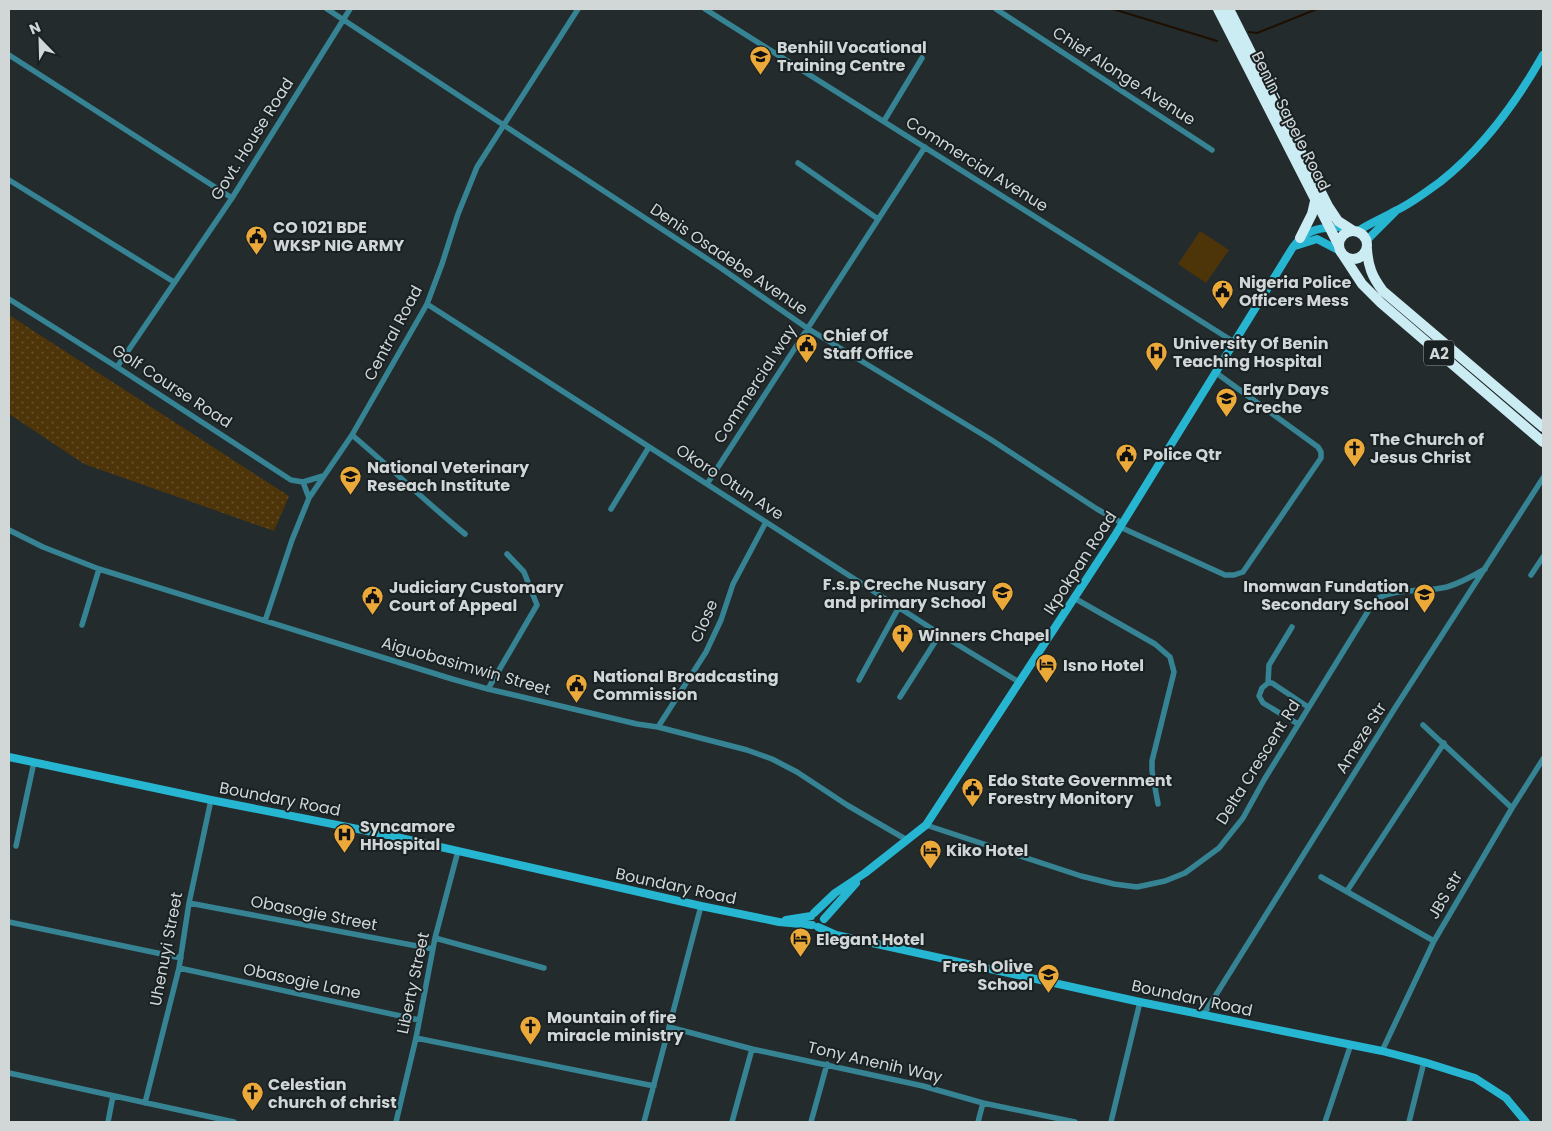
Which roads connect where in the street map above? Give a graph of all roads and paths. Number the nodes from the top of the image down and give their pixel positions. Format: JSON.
{"nodes":[{"id":1,"x":327,"y":9,"type":"edge"},
{"id":2,"x":350,"y":9,"type":"edge"},
{"id":3,"x":578,"y":9,"type":"edge"},
{"id":4,"x":705,"y":9,"type":"edge"},
{"id":5,"x":996,"y":9,"type":"edge"},
{"id":6,"x":1218,"y":9,"type":"edge"},
{"id":7,"x":1229,"y":9,"type":"edge"},
{"id":8,"x":344,"y":19,"type":"junction"},
{"id":9,"x":9,"y":55,"type":"edge"},
{"id":10,"x":1543,"y":55,"type":"edge"},
{"id":11,"x":922,"y":58,"type":"dead end"},
{"id":12,"x":884,"y":121,"type":"junction"},
{"id":13,"x":504,"y":126,"type":"junction"},
{"id":14,"x":925,"y":147,"type":"junction"},
{"id":15,"x":1212,"y":150,"type":"dead end"},
{"id":16,"x":798,"y":163,"type":"dead end"},
{"id":17,"x":9,"y":180,"type":"edge"},
{"id":18,"x":232,"y":198,"type":"junction"},
{"id":19,"x":1315,"y":201,"type":"junction"},
{"id":20,"x":1397,"y":211,"type":"junction"},
{"id":21,"x":878,"y":219,"type":"junction"},
{"id":22,"x":1328,"y":227,"type":"junction"},
{"id":23,"x":1352,"y":229,"type":"junction"},
{"id":24,"x":1300,"y":238,"type":"junction"},
{"id":25,"x":1367,"y":244,"type":"junction"},
{"id":26,"x":1293,"y":247,"type":"junction"},
{"id":27,"x":1341,"y":251,"type":"junction"},
{"id":28,"x":174,"y":282,"type":"junction"},
{"id":29,"x":9,"y":299,"type":"edge"},
{"id":30,"x":427,"y":304,"type":"junction"},
{"id":31,"x":807,"y":328,"type":"junction"},
{"id":32,"x":1234,"y":342,"type":"junction"},
{"id":33,"x":116,"y":367,"type":"junction"},
{"id":34,"x":1215,"y":372,"type":"junction"},
{"id":35,"x":1543,"y":427,"type":"edge"},
{"id":36,"x":352,"y":434,"type":"junction"},
{"id":37,"x":1543,"y":442,"type":"edge"},
{"id":38,"x":649,"y":447,"type":"junction"},
{"id":39,"x":323,"y":476,"type":"junction"},
{"id":40,"x":1543,"y":478,"type":"edge"},
{"id":41,"x":303,"y":482,"type":"junction"},
{"id":42,"x":707,"y":484,"type":"junction"},
{"id":43,"x":309,"y":498,"type":"junction"},
{"id":44,"x":610,"y":509,"type":"dead end"},
{"id":45,"x":766,"y":522,"type":"junction"},
{"id":46,"x":1121,"y":525,"type":"junction"},
{"id":47,"x":9,"y":530,"type":"edge"},
{"id":48,"x":465,"y":534,"type":"dead end"},
{"id":49,"x":507,"y":554,"type":"dead end"},
{"id":50,"x":1543,"y":557,"type":"edge"},
{"id":51,"x":98,"y":569,"type":"junction"},
{"id":52,"x":1485,"y":569,"type":"junction"},
{"id":53,"x":1531,"y":575,"type":"dead end"},
{"id":54,"x":1074,"y":598,"type":"junction"},
{"id":55,"x":899,"y":607,"type":"junction"},
{"id":56,"x":265,"y":621,"type":"junction"},
{"id":57,"x":82,"y":625,"type":"dead end"},
{"id":58,"x":1292,"y":627,"type":"dead end"},
{"id":59,"x":940,"y":634,"type":"junction"},
{"id":60,"x":859,"y":680,"type":"dead end"},
{"id":61,"x":1019,"y":682,"type":"junction"},
{"id":62,"x":1270,"y":683,"type":"junction"},
{"id":63,"x":488,"y":689,"type":"junction"},
{"id":64,"x":900,"y":698,"type":"dead end"},
{"id":65,"x":1308,"y":707,"type":"junction"},
{"id":66,"x":1298,"y":724,"type":"junction"},
{"id":67,"x":1423,"y":725,"type":"dead end"},
{"id":68,"x":658,"y":727,"type":"junction"},
{"id":69,"x":1444,"y":743,"type":"junction"},
{"id":70,"x":9,"y":756,"type":"edge"},
{"id":71,"x":1543,"y":759,"type":"edge"},
{"id":72,"x":34,"y":762,"type":"junction"},
{"id":73,"x":211,"y":800,"type":"junction"},
{"id":74,"x":1158,"y":804,"type":"dead end"},
{"id":75,"x":1512,"y":808,"type":"junction"},
{"id":76,"x":926,"y":826,"type":"junction"},
{"id":77,"x":907,"y":840,"type":"junction"},
{"id":78,"x":16,"y":846,"type":"dead end"},
{"id":79,"x":458,"y":851,"type":"junction"},
{"id":80,"x":865,"y":873,"type":"junction"},
{"id":81,"x":1321,"y":877,"type":"dead end"},
{"id":82,"x":1347,"y":891,"type":"junction"},
{"id":83,"x":189,"y":904,"type":"junction"},
{"id":84,"x":700,"y":906,"type":"junction"},
{"id":85,"x":817,"y":920,"type":"junction"},
{"id":86,"x":9,"y":922,"type":"edge"},
{"id":87,"x":435,"y":938,"type":"junction"},
{"id":88,"x":1434,"y":941,"type":"junction"},
{"id":89,"x":433,"y":949,"type":"junction"},
{"id":90,"x":181,"y":958,"type":"junction"},
{"id":91,"x":179,"y":968,"type":"junction"},
{"id":92,"x":544,"y":968,"type":"dead end"},
{"id":93,"x":1140,"y":1002,"type":"junction"},
{"id":94,"x":1204,"y":1014,"type":"junction"},
{"id":95,"x":419,"y":1020,"type":"junction"},
{"id":96,"x":670,"y":1027,"type":"junction"},
{"id":97,"x":416,"y":1038,"type":"junction"},
{"id":98,"x":1351,"y":1044,"type":"junction"},
{"id":99,"x":752,"y":1049,"type":"junction"},
{"id":100,"x":1382,"y":1051,"type":"junction"},
{"id":101,"x":1424,"y":1062,"type":"junction"},
{"id":102,"x":827,"y":1064,"type":"junction"},
{"id":103,"x":9,"y":1073,"type":"edge"},
{"id":104,"x":654,"y":1086,"type":"junction"},
{"id":105,"x":113,"y":1096,"type":"junction"},
{"id":106,"x":983,"y":1103,"type":"junction"},
{"id":107,"x":145,"y":1104,"type":"junction"},
{"id":108,"x":215,"y":1121,"type":"edge"},
{"id":109,"x":108,"y":1122,"type":"edge"},
{"id":110,"x":234,"y":1122,"type":"edge"},
{"id":111,"x":396,"y":1122,"type":"edge"},
{"id":112,"x":644,"y":1122,"type":"edge"},
{"id":113,"x":732,"y":1122,"type":"edge"},
{"id":114,"x":811,"y":1122,"type":"edge"},
{"id":115,"x":978,"y":1122,"type":"edge"},
{"id":116,"x":1075,"y":1122,"type":"edge"},
{"id":117,"x":1111,"y":1122,"type":"edge"},
{"id":118,"x":1325,"y":1122,"type":"edge"},
{"id":119,"x":1409,"y":1122,"type":"edge"},
{"id":120,"x":1526,"y":1122,"type":"edge"}],
"edges":[{"from":1,"to":8,"type":"street","name":"Denis Osadebe Avenue"},
{"from":2,"to":8,"type":"street","name":"Govt. House Road"},
{"from":3,"to":13,"type":"street","name":"Central Road"},
{"from":4,"to":12,"type":"street","name":"Commercial Avenue"},
{"from":5,"to":15,"type":"street","name":"Chief Alonge Avenue"},
{"from":6,"to":19,"type":"highway","name":"Benin-Sapele Road","number":"A2"},
{"from":7,"to":23,"type":"highway","name":"Benin-Sapele Road"},
{"from":8,"to":13,"type":"street","name":"Denis Osadebe Avenue"},
{"from":8,"to":18,"type":"street","name":"Govt. House Road"},
{"from":9,"to":18,"type":"street"},
{"from":10,"to":20,"type":"street"},
{"from":11,"to":12,"type":"street"},
{"from":12,"to":14,"type":"street","name":"Commercial Avenue"},
{"from":13,"to":30,"type":"street","name":"Central Road"},
{"from":13,"to":31,"type":"street","name":"Denis Osadebe Avenue"},
{"from":14,"to":21,"type":"street","name":"Commercial way"},
{"from":14,"to":32,"type":"street","name":"Commercial Avenue"},
{"from":16,"to":21,"type":"street"},
{"from":17,"to":28,"type":"street"},
{"from":18,"to":28,"type":"street","name":"Govt. House Road"},
{"from":19,"to":22,"type":"highway","name":"Benin-Sapele Road","number":"A2"},
{"from":19,"to":24,"type":"highway"},
{"from":20,"to":23,"type":"street"},
{"from":20,"to":25,"type":"street"},
{"from":21,"to":31,"type":"street","name":"Commercial way"},
{"from":22,"to":23,"type":"street","name":"Ikpokpan Road"},
{"from":22,"to":24,"type":"street","name":"Ikpokpan Road"},
{"from":22,"to":27,"type":"highway","name":"Benin-Sapele Road","number":"A2"},
{"from":23,"to":25,"type":"highway"},
{"from":23,"to":27,"type":"highway"},
{"from":24,"to":26,"type":"street","name":"Ikpokpan Road"},
{"from":25,"to":27,"type":"highway"},
{"from":25,"to":35,"type":"highway","number":"A2"},
{"from":26,"to":27,"type":"street"},
{"from":26,"to":32,"type":"street","name":"Ikpokpan Road"},
{"from":27,"to":37,"type":"highway","number":"A2"},
{"from":28,"to":33,"type":"street","name":"Govt. House Road"},
{"from":29,"to":33,"type":"street","name":"Golf Course Road"},
{"from":30,"to":36,"type":"street","name":"Central Road"},
{"from":30,"to":38,"type":"street","name":"Okoro Otun Ave"},
{"from":31,"to":42,"type":"street","name":"Commercial way"},
{"from":31,"to":46,"type":"street","name":"Denis Osadebe Avenue"},
{"from":32,"to":34,"type":"street","name":"Ikpokpan Road"},
{"from":33,"to":41,"type":"street","name":"Golf Course Road"},
{"from":34,"to":46,"type":"street","name":"Ikpokpan Road"},
{"from":34,"to":46,"type":"street","name":"Denis Osadebe Avenue"},
{"from":36,"to":39,"type":"street","name":"Central Road"},
{"from":36,"to":48,"type":"street"},
{"from":38,"to":42,"type":"street","name":"Okoro Otun Ave"},
{"from":38,"to":44,"type":"street"},
{"from":39,"to":41,"type":"street"},
{"from":39,"to":43,"type":"street","name":"Central Road"},
{"from":40,"to":52,"type":"street","name":"Ameze Str"},
{"from":41,"to":43,"type":"street"},
{"from":42,"to":45,"type":"street","name":"Okoro Otun Ave"},
{"from":43,"to":56,"type":"street","name":"Central Road"},
{"from":45,"to":55,"type":"street","name":"Okoro Otun Ave"},
{"from":45,"to":68,"type":"street","name":"Close"},
{"from":46,"to":54,"type":"street","name":"Ikpokpan Road"},
{"from":47,"to":51,"type":"street","name":"Aiguobasimwin Street"},
{"from":49,"to":63,"type":"street"},
{"from":50,"to":53,"type":"street"},
{"from":51,"to":56,"type":"street","name":"Aiguobasimwin Street"},
{"from":51,"to":57,"type":"street"},
{"from":52,"to":65,"type":"street","name":"Delta Crescent Rd"},
{"from":52,"to":94,"type":"street","name":"Ameze Str"},
{"from":54,"to":61,"type":"street","name":"Ikpokpan Road"},
{"from":54,"to":74,"type":"street"},
{"from":55,"to":59,"type":"street","name":"Okoro Otun Ave"},
{"from":55,"to":60,"type":"street"},
{"from":56,"to":63,"type":"street","name":"Aiguobasimwin Street"},
{"from":58,"to":62,"type":"street"},
{"from":59,"to":61,"type":"street","name":"Okoro Otun Ave"},
{"from":59,"to":64,"type":"street"},
{"from":61,"to":76,"type":"street","name":"Ikpokpan Road"},
{"from":62,"to":65,"type":"street"},
{"from":62,"to":66,"type":"street"},
{"from":63,"to":68,"type":"street","name":"Aiguobasimwin Street"},
{"from":65,"to":66,"type":"street","name":"Delta Crescent Rd"},
{"from":66,"to":76,"type":"street","name":"Delta Crescent Rd"},
{"from":67,"to":69,"type":"street"},
{"from":68,"to":77,"type":"street","name":"Aiguobasimwin Street"},
{"from":69,"to":75,"type":"street"},
{"from":69,"to":82,"type":"street"},
{"from":70,"to":72,"type":"street","name":"Boundary Road"},
{"from":71,"to":75,"type":"street","name":"JBS str"},
{"from":72,"to":73,"type":"street","name":"Boundary Road"},
{"from":72,"to":78,"type":"street"},
{"from":73,"to":79,"type":"street","name":"Boundary Road"},
{"from":73,"to":83,"type":"street","name":"Uhenuyi Street"},
{"from":75,"to":88,"type":"street","name":"JBS str"},
{"from":76,"to":77,"type":"street","name":"Ikpokpan Road"},
{"from":77,"to":80,"type":"street","name":"Ikpokpan Road"},
{"from":79,"to":84,"type":"street","name":"Boundary Road"},
{"from":79,"to":87,"type":"street","name":"Liberty Street"},
{"from":80,"to":85,"type":"street","name":"Ikpokpan Road"},
{"from":80,"to":85,"type":"street","name":"Ikpokpan Road"},
{"from":81,"to":82,"type":"street"},
{"from":82,"to":88,"type":"street"},
{"from":83,"to":89,"type":"street","name":"Obasogie Street"},
{"from":83,"to":90,"type":"street","name":"Uhenuyi Street"},
{"from":84,"to":85,"type":"street","name":"Boundary Road"},
{"from":84,"to":96,"type":"street"},
{"from":85,"to":93,"type":"street","name":"Boundary Road"},
{"from":86,"to":90,"type":"street"},
{"from":87,"to":89,"type":"street","name":"Liberty Street"},
{"from":87,"to":92,"type":"street"},
{"from":88,"to":100,"type":"street","name":"JBS str"},
{"from":89,"to":95,"type":"street","name":"Liberty Street"},
{"from":90,"to":91,"type":"street","name":"Uhenuyi Street"},
{"from":91,"to":95,"type":"street","name":"Obasogie Lane"},
{"from":91,"to":107,"type":"street","name":"Uhenuyi Street"},
{"from":93,"to":94,"type":"street","name":"Boundary Road"},
{"from":93,"to":117,"type":"street"},
{"from":94,"to":98,"type":"street","name":"Boundary Road"},
{"from":95,"to":97,"type":"street","name":"Liberty Street"},
{"from":96,"to":99,"type":"street","name":"Tony Anenih Way"},
{"from":96,"to":104,"type":"street"},
{"from":97,"to":104,"type":"street"},
{"from":97,"to":111,"type":"street","name":"Liberty Street"},
{"from":98,"to":100,"type":"street","name":"Boundary Road"},
{"from":98,"to":118,"type":"street"},
{"from":99,"to":102,"type":"street","name":"Tony Anenih Way"},
{"from":99,"to":113,"type":"street"},
{"from":100,"to":101,"type":"street","name":"Boundary Road"},
{"from":101,"to":119,"type":"street"},
{"from":101,"to":120,"type":"street","name":"Boundary Road"},
{"from":102,"to":106,"type":"street","name":"Tony Anenih Way"},
{"from":102,"to":114,"type":"street"},
{"from":103,"to":105,"type":"street"},
{"from":104,"to":112,"type":"street"},
{"from":105,"to":107,"type":"street"},
{"from":105,"to":109,"type":"street"},
{"from":106,"to":115,"type":"street"},
{"from":106,"to":116,"type":"street","name":"Tony Anenih Way"},
{"from":107,"to":108,"type":"street"},
{"from":108,"to":110,"type":"street"}]}
